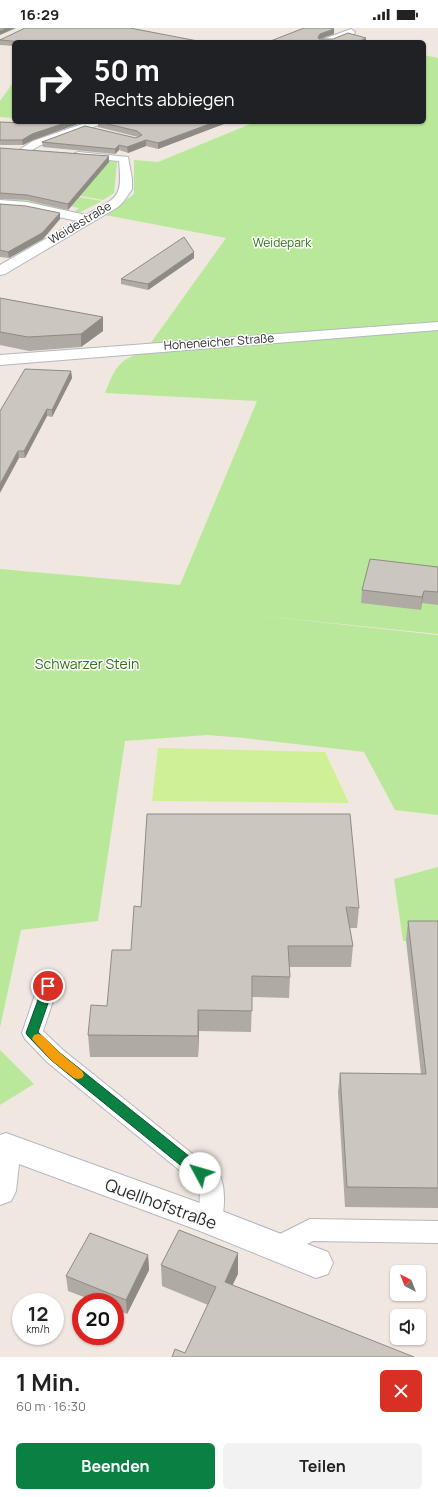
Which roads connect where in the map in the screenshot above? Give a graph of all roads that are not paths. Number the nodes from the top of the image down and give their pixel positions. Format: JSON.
{"nodes":[{"id":1,"x":344,"y":28,"type":"edge"},
{"id":2,"x":329,"y":40,"type":"edge"},
{"id":3,"x":98,"y":126,"type":"edge"},
{"id":4,"x":48,"y":152,"type":"edge"},
{"id":5,"x":64,"y":153,"type":"edge"},
{"id":6,"x":0,"y":204,"type":"edge"},
{"id":7,"x":87,"y":219,"type":"junction"},
{"id":8,"x":1,"y":270,"type":"edge"},
{"id":9,"x":438,"y":326,"type":"edge"},
{"id":10,"x":0,"y":360,"type":"edge"},
{"id":11,"x":48,"y":986,"type":"dead end"},
{"id":12,"x":0,"y":1190,"type":"edge"},
{"id":13,"x":211,"y":1222,"type":"junction"},
{"id":14,"x":438,"y":1232,"type":"edge"},
{"id":15,"x":276,"y":1248,"type":"junction"},
{"id":16,"x":316,"y":1263,"type":"dead end"}],
"edges":[{"from":1,"to":2,"type":"street"},
{"from":3,"to":4,"type":"street"},
{"from":5,"to":7,"type":"street","name":"Weidestraße"},
{"from":6,"to":7,"type":"street"},
{"from":7,"to":8,"type":"street","name":"Weidestraße"},
{"from":9,"to":10,"type":"street","name":"Hoheneicher Straße"},
{"from":11,"to":13,"type":"lane"},
{"from":12,"to":13,"type":"street","name":"Quellhofstraße"},
{"from":13,"to":15,"type":"street","name":"Quellhofstraße"},
{"from":14,"to":15,"type":"lane"},
{"from":15,"to":16,"type":"street","name":"Quellhofstraße"}]}
